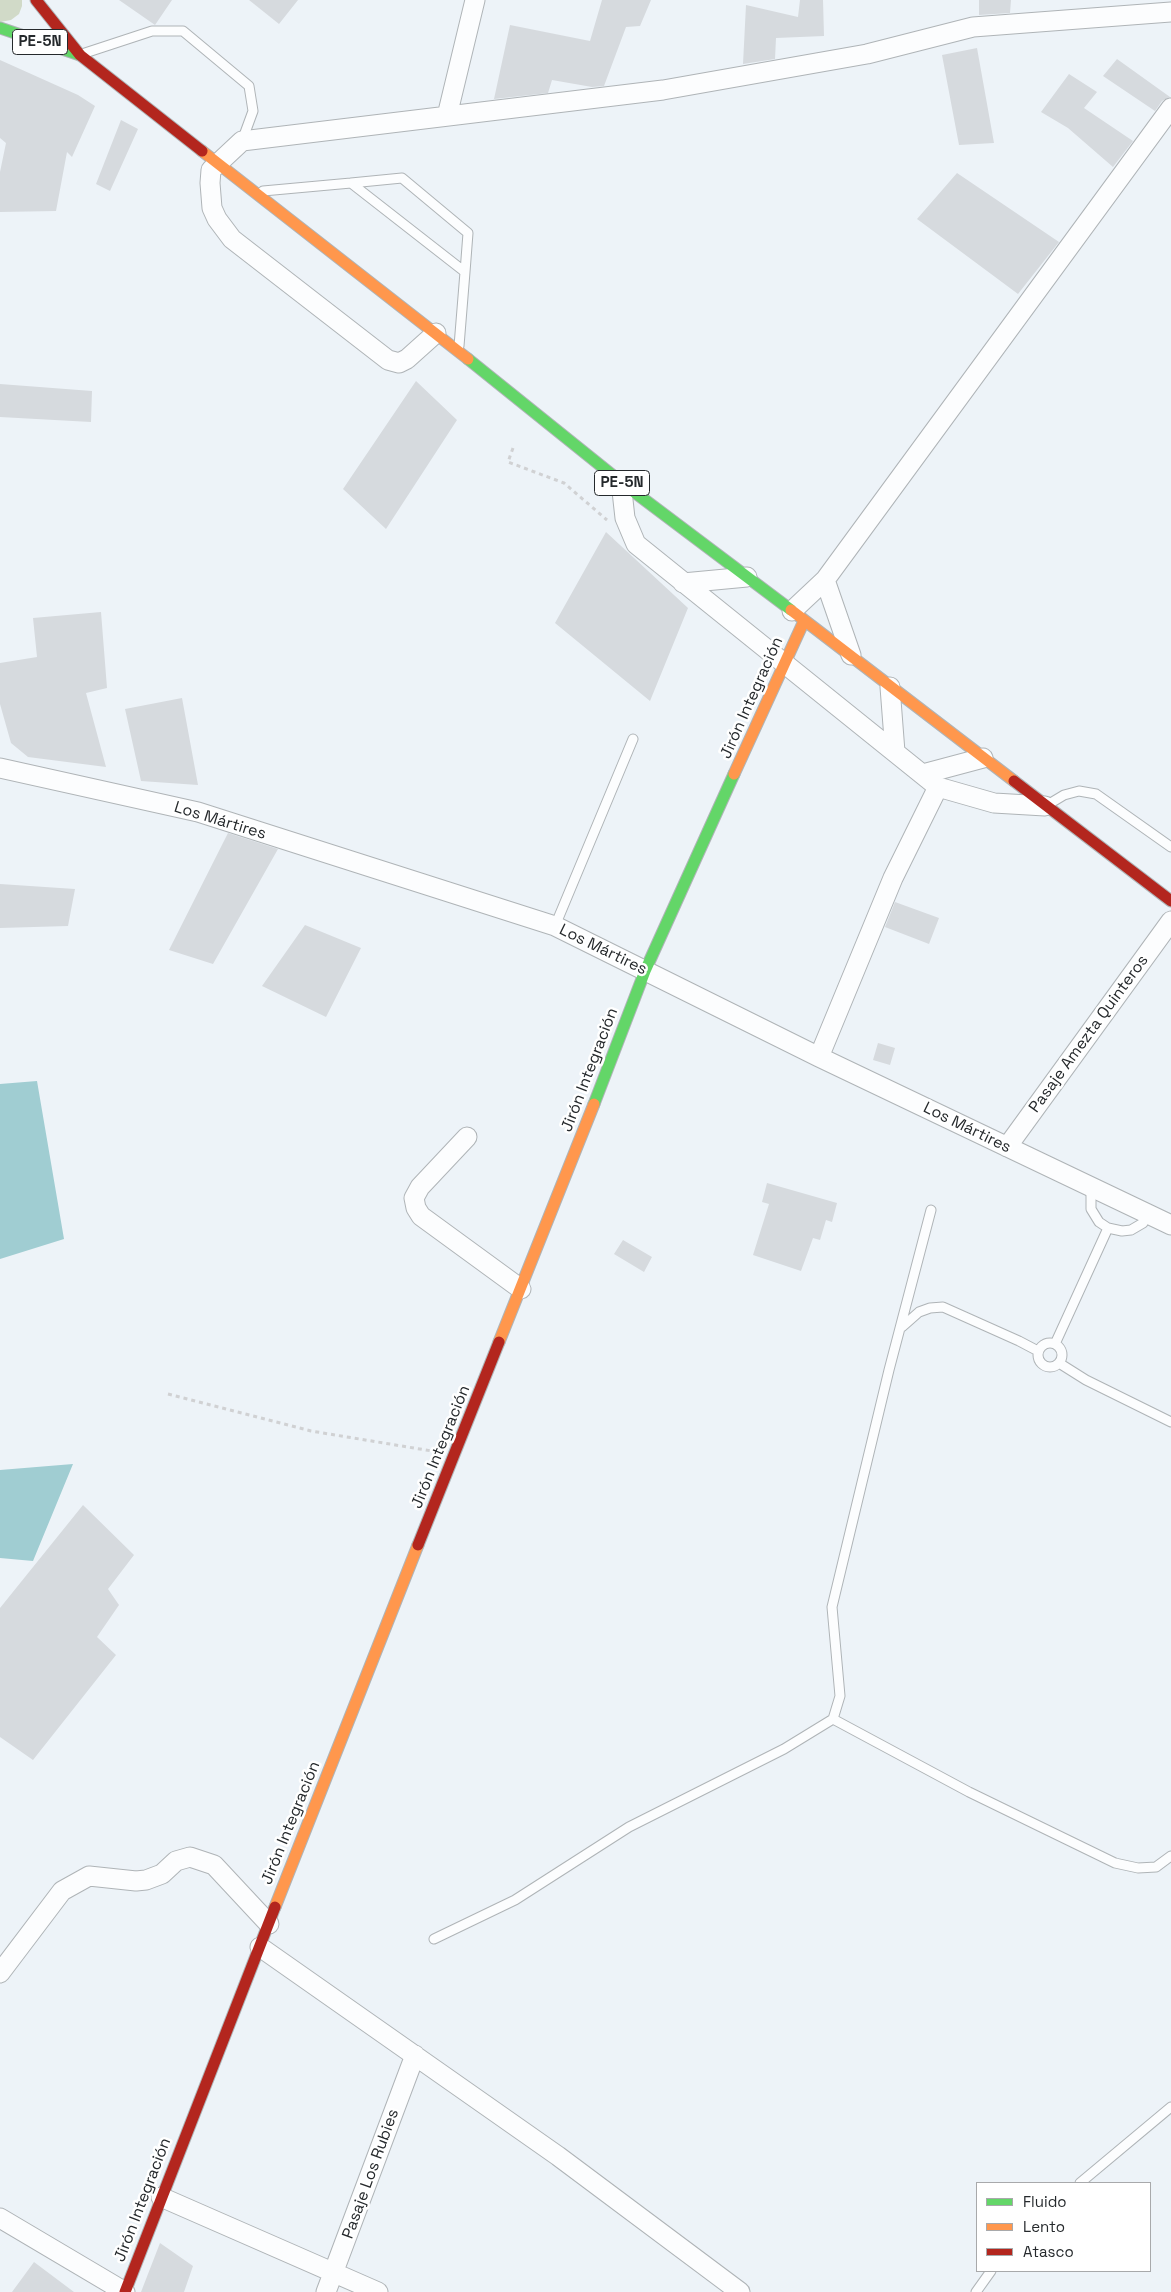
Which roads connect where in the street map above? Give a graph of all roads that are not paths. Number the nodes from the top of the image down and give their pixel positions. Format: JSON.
{"nodes":[{"id":1,"x":475,"y":0,"type":"edge"},
{"id":2,"x":32,"y":2,"type":"edge"},
{"id":3,"x":1123,"y":8,"type":"edge"},
{"id":4,"x":1171,"y":12,"type":"edge"},
{"id":5,"x":17,"y":21,"type":"dead end"},
{"id":6,"x":0,"y":28,"type":"edge"},
{"id":7,"x":80,"y":55,"type":"junction"},
{"id":8,"x":1171,"y":108,"type":"edge"},
{"id":9,"x":447,"y":116,"type":"junction"},
{"id":10,"x":242,"y":141,"type":"junction"},
{"id":11,"x":218,"y":163,"type":"junction"},
{"id":12,"x":351,"y":184,"type":"junction"},
{"id":13,"x":254,"y":192,"type":"junction"},
{"id":14,"x":465,"y":272,"type":"junction"},
{"id":15,"x":436,"y":333,"type":"junction"},
{"id":16,"x":459,"y":352,"type":"junction"},
{"id":17,"x":621,"y":482,"type":"junction"},
{"id":18,"x":747,"y":576,"type":"junction"},
{"id":19,"x":825,"y":580,"type":"junction"},
{"id":20,"x":683,"y":582,"type":"junction"},
{"id":21,"x":798,"y":616,"type":"junction"},
{"id":22,"x":851,"y":655,"type":"junction"},
{"id":23,"x":785,"y":664,"type":"junction"},
{"id":24,"x":890,"y":687,"type":"junction"},
{"id":25,"x":633,"y":739,"type":"dead end"},
{"id":26,"x":896,"y":752,"type":"junction"},
{"id":27,"x":983,"y":758,"type":"junction"},
{"id":28,"x":0,"y":768,"type":"edge"},
{"id":29,"x":923,"y":774,"type":"junction"},
{"id":30,"x":938,"y":787,"type":"junction"},
{"id":31,"x":1045,"y":806,"type":"junction"},
{"id":32,"x":1171,"y":847,"type":"edge"},
{"id":33,"x":1171,"y":901,"type":"edge"},
{"id":34,"x":1171,"y":921,"type":"edge"},
{"id":35,"x":555,"y":926,"type":"junction"},
{"id":36,"x":645,"y":971,"type":"junction"},
{"id":37,"x":818,"y":1057,"type":"junction"},
{"id":38,"x":467,"y":1137,"type":"dead end"},
{"id":39,"x":1007,"y":1147,"type":"junction"},
{"id":40,"x":1094,"y":1188,"type":"junction"},
{"id":41,"x":931,"y":1210,"type":"dead end"},
{"id":42,"x":1148,"y":1214,"type":"junction"},
{"id":43,"x":1171,"y":1225,"type":"edge"},
{"id":44,"x":1108,"y":1228,"type":"junction"},
{"id":45,"x":521,"y":1289,"type":"junction"},
{"id":46,"x":900,"y":1330,"type":"junction"},
{"id":47,"x":1055,"y":1344,"type":"junction"},
{"id":48,"x":1038,"y":1351,"type":"junction"},
{"id":49,"x":1059,"y":1363,"type":"junction"},
{"id":50,"x":1171,"y":1422,"type":"edge"},
{"id":51,"x":834,"y":1719,"type":"junction"},
{"id":52,"x":1171,"y":1856,"type":"edge"},
{"id":53,"x":269,"y":1924,"type":"junction"},
{"id":54,"x":434,"y":1939,"type":"dead end"},
{"id":55,"x":260,"y":1947,"type":"junction"},
{"id":56,"x":0,"y":1973,"type":"edge"},
{"id":57,"x":415,"y":2055,"type":"junction"},
{"id":58,"x":1171,"y":2107,"type":"edge"},
{"id":59,"x":1081,"y":2182,"type":"edge"},
{"id":60,"x":161,"y":2197,"type":"junction"},
{"id":61,"x":0,"y":2218,"type":"edge"},
{"id":62,"x":334,"y":2271,"type":"junction"},
{"id":63,"x":990,"y":2272,"type":"edge"},
{"id":64,"x":125,"y":2292,"type":"edge"},
{"id":65,"x":326,"y":2292,"type":"edge"},
{"id":66,"x":378,"y":2292,"type":"edge"},
{"id":67,"x":740,"y":2292,"type":"edge"},
{"id":68,"x":976,"y":2292,"type":"edge"}],
"edges":[{"from":1,"to":9,"type":"street"},
{"from":2,"to":7,"type":"street","number":"PE-5N"},
{"from":3,"to":4,"type":"street"},
{"from":3,"to":9,"type":"street"},
{"from":5,"to":6,"type":"street","number":"PE-5N"},
{"from":6,"to":7,"type":"street","number":"PE-5N"},
{"from":7,"to":10,"type":"lane"},
{"from":7,"to":11,"type":"street","number":"PE-5N"},
{"from":8,"to":19,"type":"street"},
{"from":9,"to":10,"type":"street"},
{"from":10,"to":11,"type":"street"},
{"from":11,"to":13,"type":"street","number":"PE-5N"},
{"from":11,"to":15,"type":"street"},
{"from":12,"to":13,"type":"lane"},
{"from":12,"to":14,"type":"lane"},
{"from":12,"to":14,"type":"lane"},
{"from":13,"to":15,"type":"street","number":"PE-5N"},
{"from":14,"to":16,"type":"lane"},
{"from":15,"to":16,"type":"street","number":"PE-5N"},
{"from":16,"to":17,"type":"street","number":"PE-5N"},
{"from":17,"to":18,"type":"street","number":"PE-5N"},
{"from":17,"to":20,"type":"street"},
{"from":18,"to":20,"type":"street"},
{"from":18,"to":21,"type":"street","number":"PE-5N"},
{"from":19,"to":21,"type":"street"},
{"from":19,"to":22,"type":"street"},
{"from":20,"to":23,"type":"street"},
{"from":21,"to":22,"type":"street","number":"PE-5N"},
{"from":21,"to":23,"type":"street","name":"Jirón Integración"},
{"from":22,"to":24,"type":"street","number":"PE-5N"},
{"from":23,"to":26,"type":"street"},
{"from":23,"to":36,"type":"street","name":"Jirón Integración"},
{"from":24,"to":26,"type":"street"},
{"from":24,"to":27,"type":"street","number":"PE-5N"},
{"from":25,"to":35,"type":"lane"},
{"from":26,"to":29,"type":"street"},
{"from":27,"to":29,"type":"street"},
{"from":27,"to":31,"type":"street","number":"PE-5N"},
{"from":28,"to":35,"type":"street","name":"Los Mártires"},
{"from":29,"to":30,"type":"street"},
{"from":30,"to":31,"type":"street"},
{"from":30,"to":37,"type":"street"},
{"from":31,"to":32,"type":"lane"},
{"from":31,"to":33,"type":"street","number":"PE-5N"},
{"from":34,"to":39,"type":"street","name":"Pasaje Amezta Quinteros"},
{"from":35,"to":36,"type":"street","name":"Los Mártires"},
{"from":36,"to":37,"type":"street","name":"Los Mártires"},
{"from":36,"to":45,"type":"street","name":"Jirón Integración"},
{"from":37,"to":39,"type":"street","name":"Los Mártires"},
{"from":38,"to":45,"type":"street"},
{"from":39,"to":40,"type":"street","name":"Los Mártires"},
{"from":40,"to":42,"type":"street","name":"Los Mártires"},
{"from":40,"to":44,"type":"lane"},
{"from":41,"to":46,"type":"lane"},
{"from":42,"to":43,"type":"street","name":"Los Mártires"},
{"from":42,"to":44,"type":"lane"},
{"from":44,"to":47,"type":"lane"},
{"from":45,"to":53,"type":"street","name":"Jirón Integración"},
{"from":46,"to":48,"type":"lane"},
{"from":46,"to":51,"type":"lane"},
{"from":47,"to":48,"type":"lane"},
{"from":47,"to":49,"type":"lane"},
{"from":48,"to":49,"type":"lane"},
{"from":49,"to":50,"type":"lane"},
{"from":51,"to":52,"type":"lane"},
{"from":51,"to":54,"type":"lane"},
{"from":53,"to":55,"type":"street","name":"Jirón Integración"},
{"from":53,"to":56,"type":"street"},
{"from":55,"to":57,"type":"street"},
{"from":55,"to":60,"type":"street","name":"Jirón Integración"},
{"from":57,"to":62,"type":"street","name":"Pasaje Los Rubies"},
{"from":57,"to":67,"type":"street"},
{"from":58,"to":59,"type":"lane"},
{"from":60,"to":62,"type":"street"},
{"from":60,"to":64,"type":"street","name":"Jirón Integración"},
{"from":61,"to":64,"type":"street"},
{"from":62,"to":65,"type":"street","name":"Pasaje Los Rubies"},
{"from":62,"to":66,"type":"street"},
{"from":63,"to":68,"type":"lane"}]}
